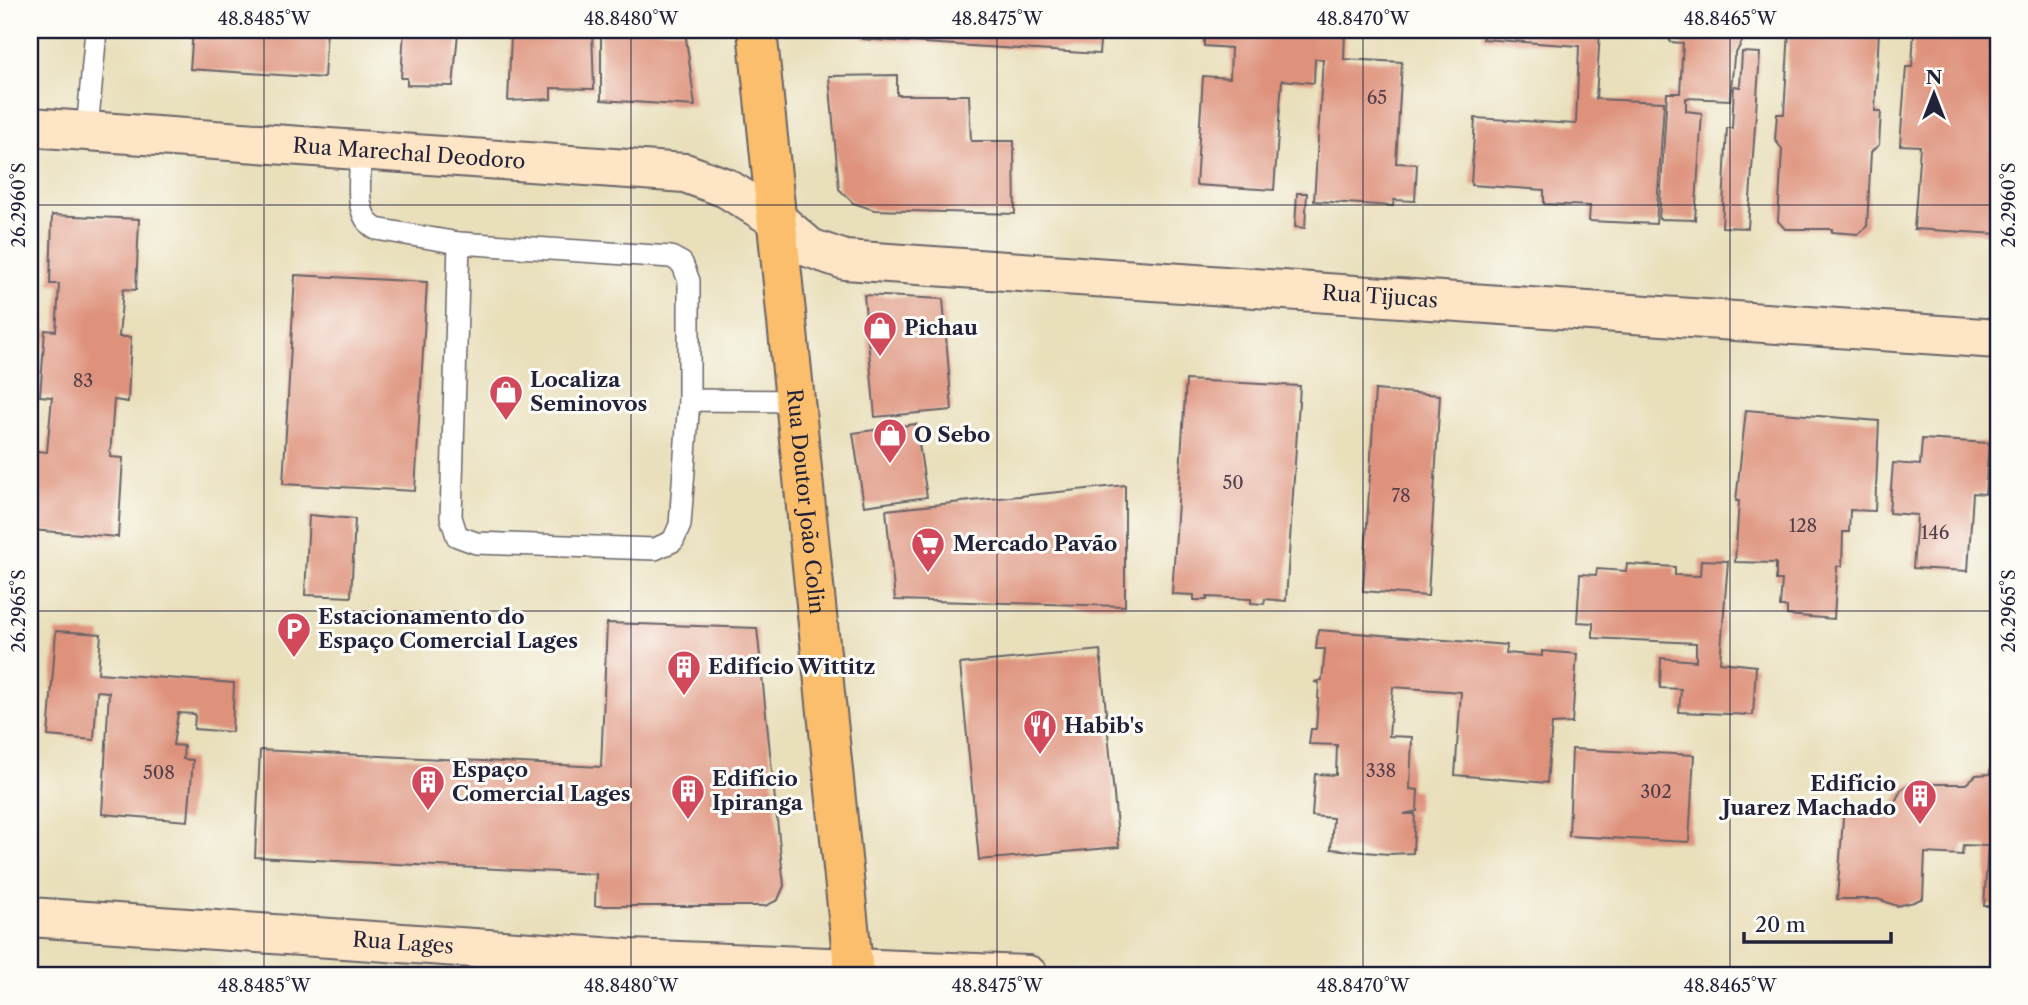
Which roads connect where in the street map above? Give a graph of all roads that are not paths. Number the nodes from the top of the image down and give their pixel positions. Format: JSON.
{"nodes":[{"id":1,"x":96,"y":30,"type":"edge"},
{"id":2,"x":757,"y":30,"type":"edge"},
{"id":3,"x":30,"y":127,"type":"edge"},
{"id":4,"x":87,"y":131,"type":"junction"},
{"id":5,"x":361,"y":150,"type":"junction"},
{"id":6,"x":776,"y":219,"type":"junction"},
{"id":7,"x":459,"y":243,"type":"junction"},
{"id":8,"x":1998,"y":339,"type":"edge"},
{"id":9,"x":689,"y":400,"type":"junction"},
{"id":10,"x":795,"y":401,"type":"junction"},
{"id":11,"x":30,"y":917,"type":"edge"},
{"id":12,"x":853,"y":971,"type":"edge"},
{"id":13,"x":1028,"y":975,"type":"edge"}],
"edges":[{"from":1,"to":4,"type":"lane"},
{"from":2,"to":6,"type":"main road","name":"Rua Doutor João Colin"},
{"from":3,"to":4,"type":"main road","name":"Rua Marechal Deodoro"},
{"from":4,"to":5,"type":"main road","name":"Rua Marechal Deodoro"},
{"from":5,"to":6,"type":"main road","name":"Rua Marechal Deodoro"},
{"from":5,"to":7,"type":"lane"},
{"from":6,"to":8,"type":"main road","name":"Rua Tijucas"},
{"from":6,"to":10,"type":"main road","name":"Rua Doutor João Colin"},
{"from":7,"to":9,"type":"lane"},
{"from":7,"to":9,"type":"lane"},
{"from":9,"to":10,"type":"lane"},
{"from":10,"to":12,"type":"main road","name":"Rua Doutor João Colin"},
{"from":11,"to":12,"type":"main road","name":"Rua Lages"},
{"from":12,"to":13,"type":"main road","name":"Rua Lages"}]}
